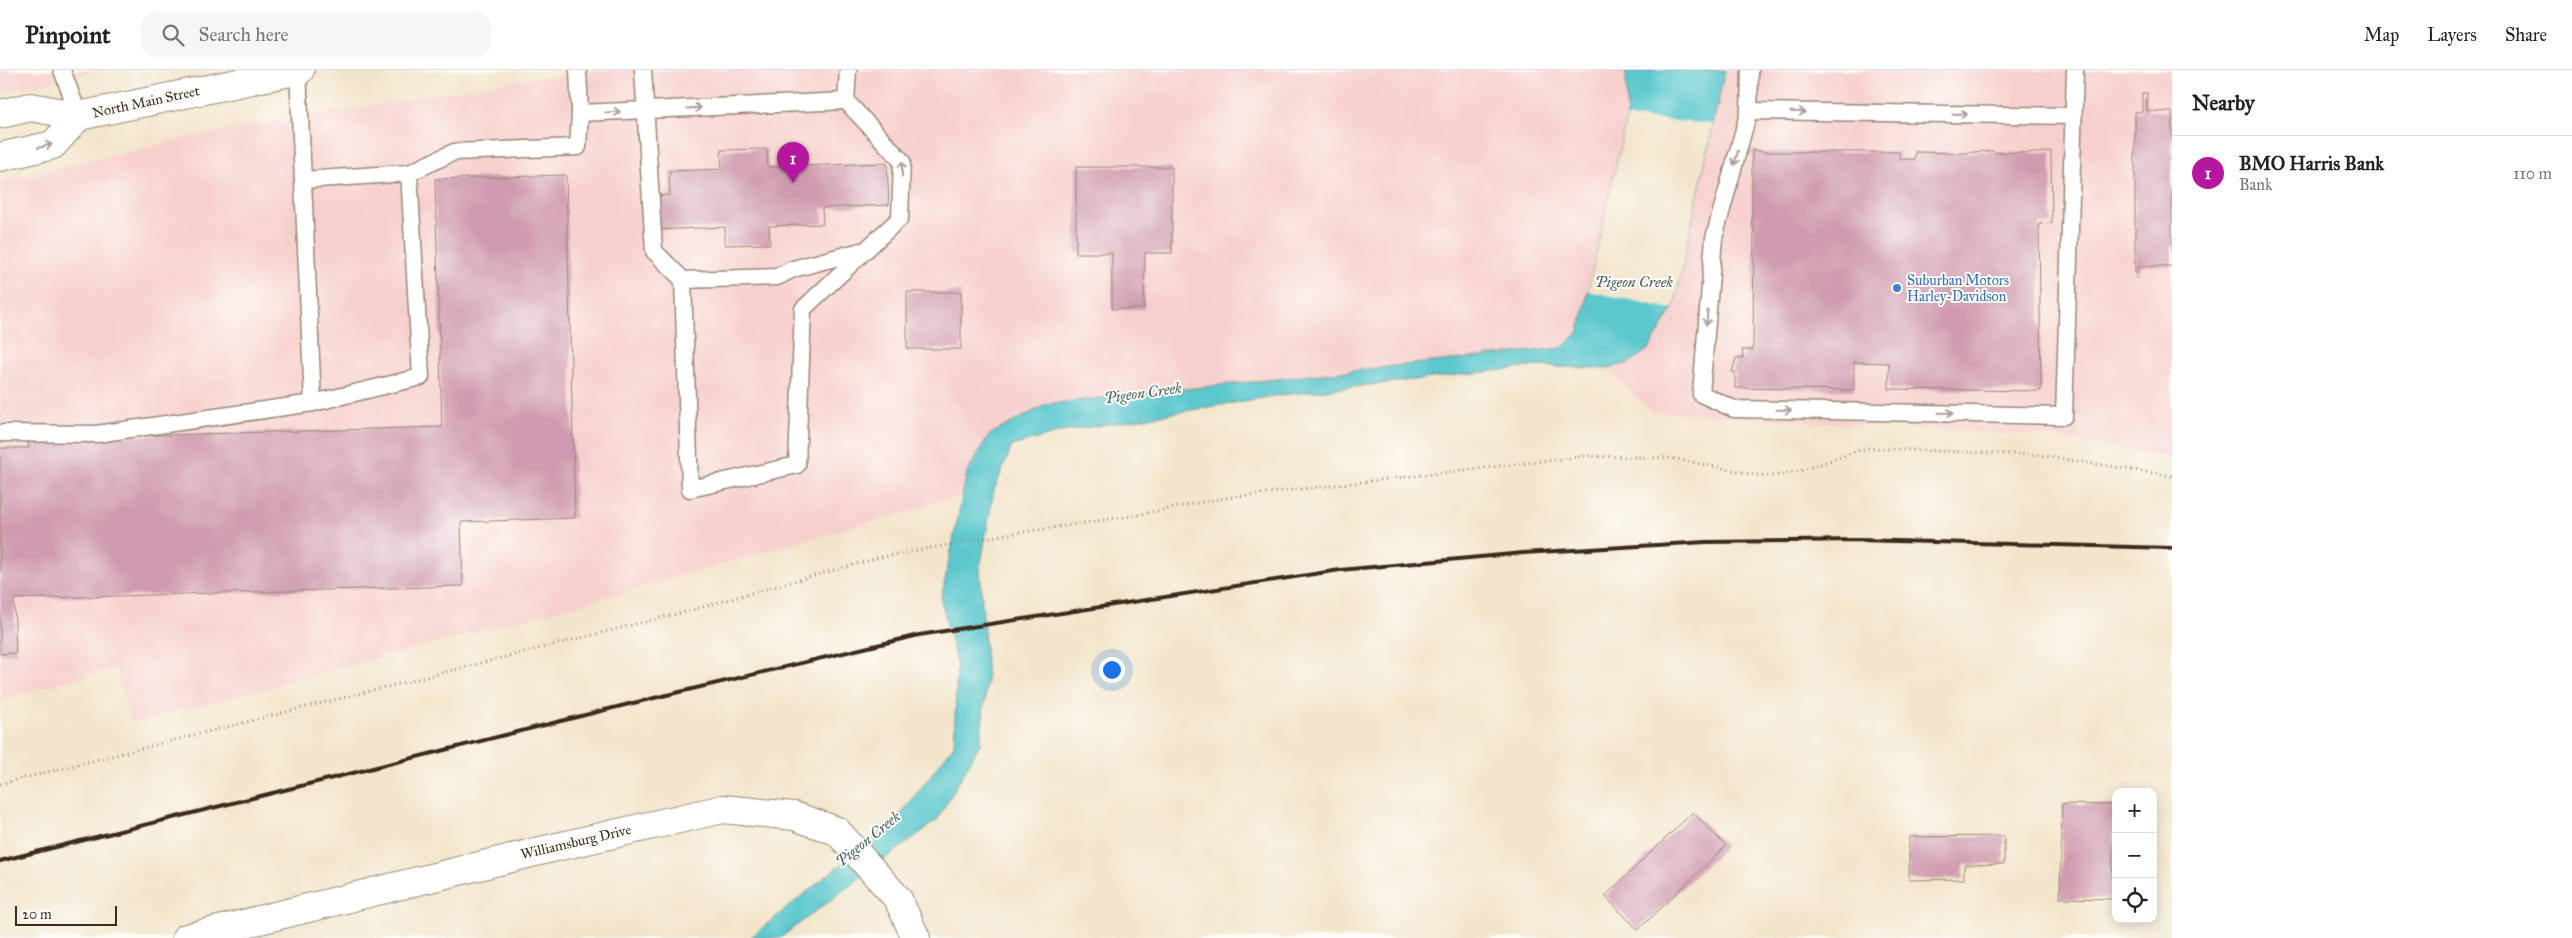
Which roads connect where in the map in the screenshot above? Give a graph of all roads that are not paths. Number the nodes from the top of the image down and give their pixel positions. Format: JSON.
{"nodes":[{"id":1,"x":62,"y":70,"type":"edge"},
{"id":2,"x":299,"y":70,"type":"edge"},
{"id":3,"x":578,"y":70,"type":"edge"},
{"id":4,"x":643,"y":70,"type":"edge"},
{"id":5,"x":848,"y":70,"type":"edge"},
{"id":6,"x":1750,"y":70,"type":"edge"},
{"id":7,"x":2075,"y":70,"type":"edge"},
{"id":8,"x":846,"y":101,"type":"junction"},
{"id":9,"x":646,"y":110,"type":"junction"},
{"id":10,"x":1749,"y":111,"type":"junction"},
{"id":11,"x":0,"y":114,"type":"edge"},
{"id":12,"x":580,"y":114,"type":"junction"},
{"id":13,"x":80,"y":116,"type":"junction"},
{"id":14,"x":2074,"y":116,"type":"junction"},
{"id":15,"x":0,"y":157,"type":"edge"},
{"id":16,"x":409,"y":173,"type":"junction"},
{"id":17,"x":303,"y":180,"type":"junction"},
{"id":18,"x":864,"y":250,"type":"junction"},
{"id":19,"x":683,"y":280,"type":"junction"},
{"id":20,"x":313,"y":403,"type":"junction"},
{"id":21,"x":0,"y":432,"type":"edge"},
{"id":22,"x":186,"y":938,"type":"edge"},
{"id":23,"x":916,"y":938,"type":"edge"}],
"edges":[{"from":1,"to":13,"type":"lane"},
{"from":2,"to":13,"type":"street","name":"North Main Street"},
{"from":2,"to":17,"type":"lane"},
{"from":3,"to":12,"type":"lane"},
{"from":4,"to":9,"type":"lane"},
{"from":5,"to":8,"type":"lane"},
{"from":6,"to":10,"type":"lane"},
{"from":7,"to":14,"type":"lane"},
{"from":9,"to":8,"type":"lane","one_way":true},
{"from":18,"to":8,"type":"lane","one_way":true},
{"from":12,"to":9,"type":"lane","one_way":true},
{"from":9,"to":19,"type":"lane"},
{"from":10,"to":14,"type":"lane","one_way":true},
{"from":10,"to":14,"type":"lane","one_way":true},
{"from":11,"to":13,"type":"street","name":"North Main Street"},
{"from":12,"to":16,"type":"lane"},
{"from":15,"to":13,"type":"street","name":"North Main Street","one_way":true},
{"from":16,"to":17,"type":"lane"},
{"from":16,"to":20,"type":"lane"},
{"from":17,"to":20,"type":"lane"},
{"from":18,"to":19,"type":"lane"},
{"from":18,"to":19,"type":"lane"},
{"from":20,"to":21,"type":"lane"},
{"from":22,"to":23,"type":"street","name":"Williamsburg Drive"}]}
